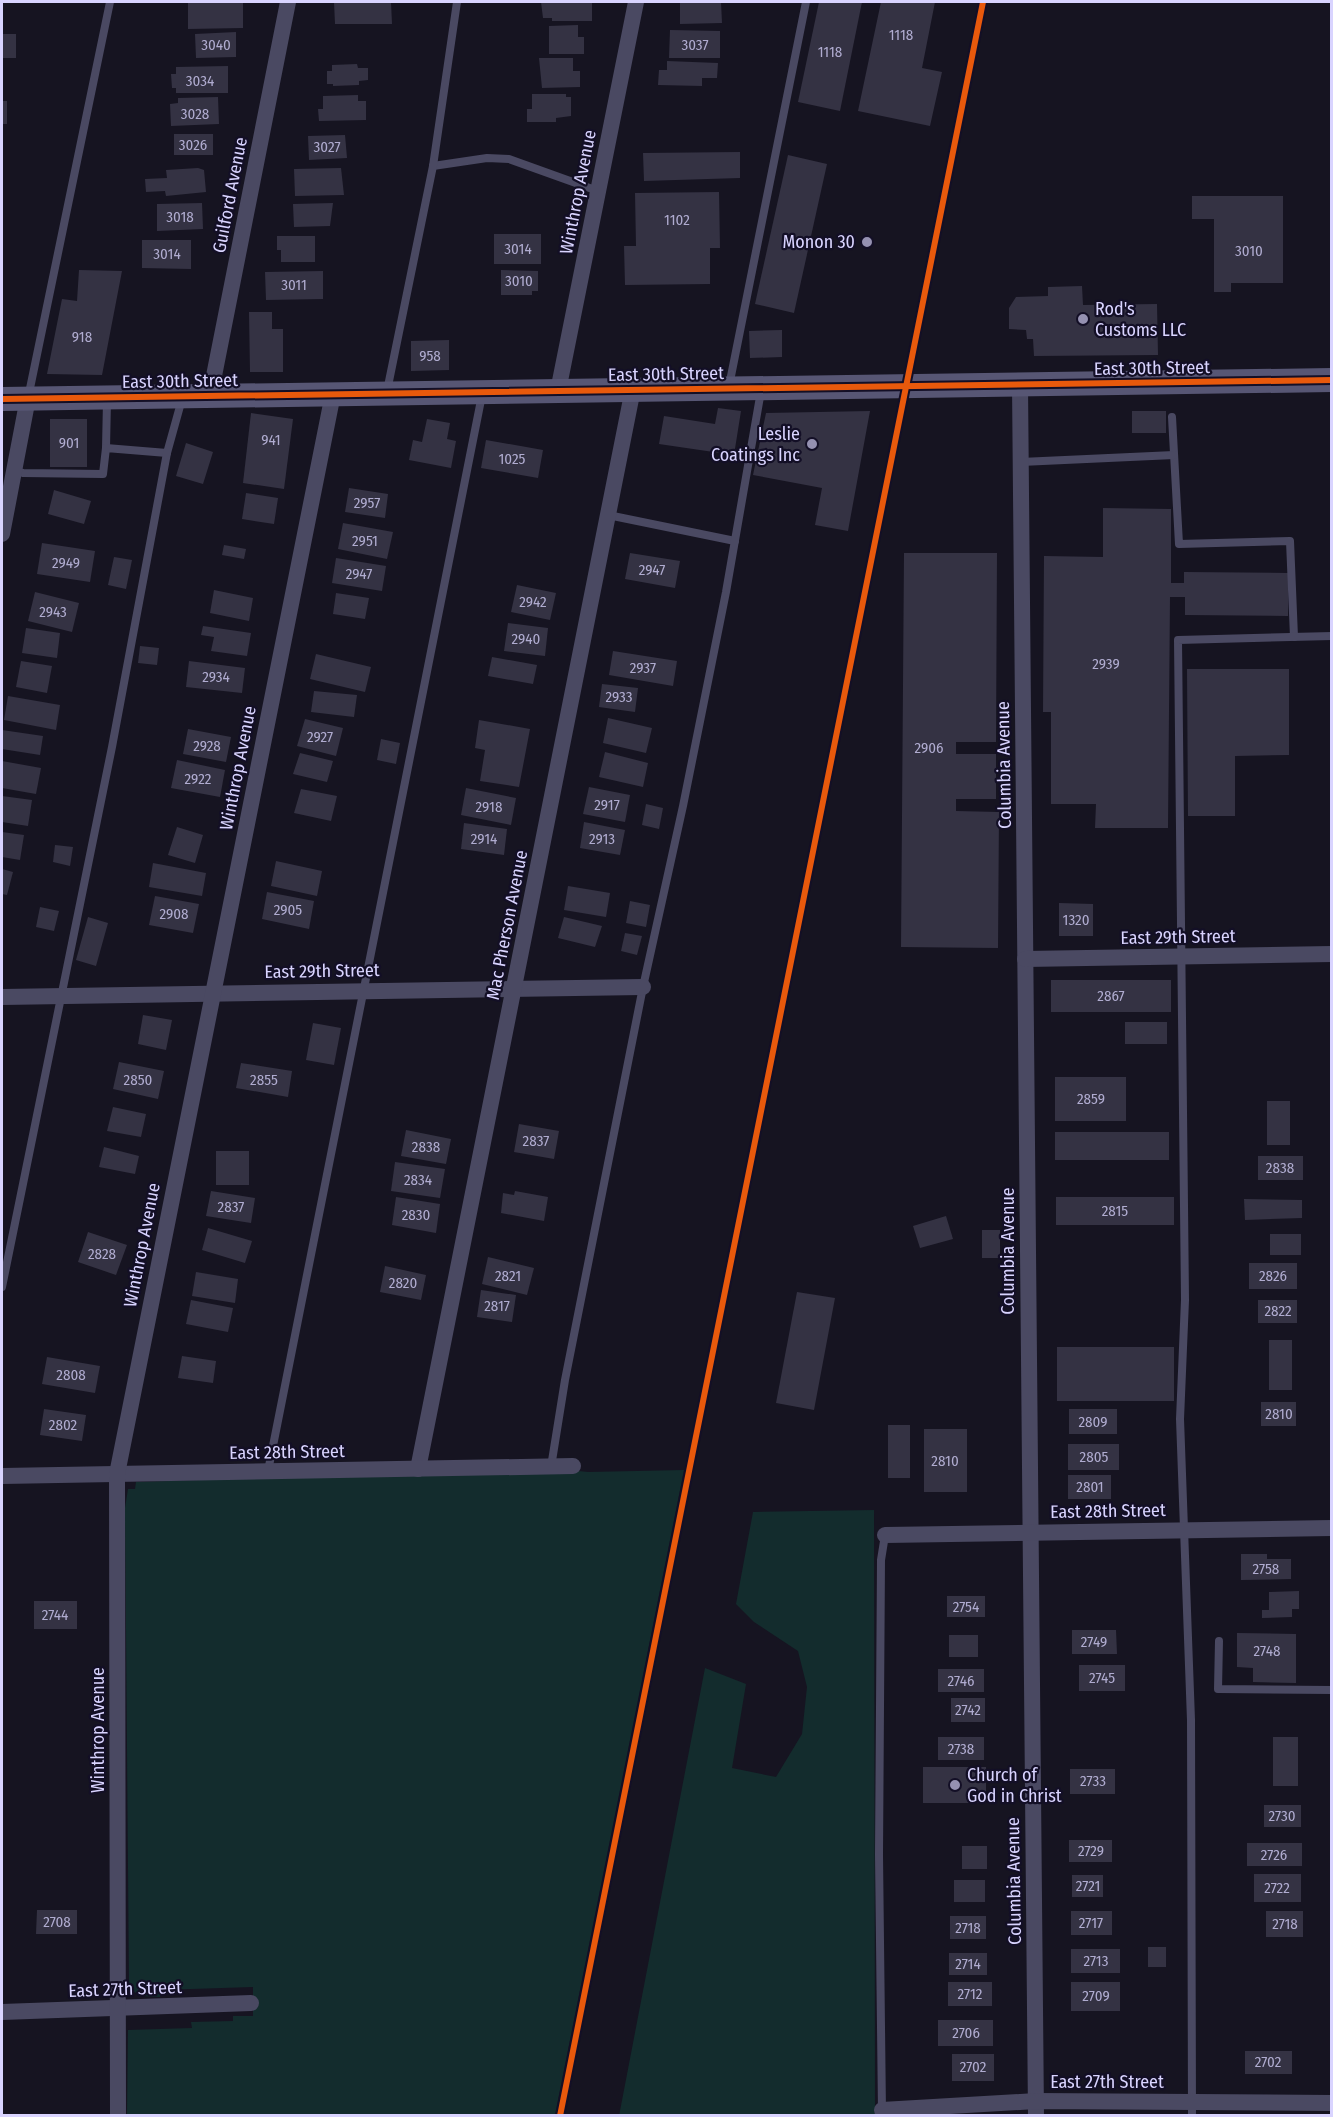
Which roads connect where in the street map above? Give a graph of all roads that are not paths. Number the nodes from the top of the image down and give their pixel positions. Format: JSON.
{"nodes":[{"id":1,"x":110,"y":2,"type":"edge"},
{"id":2,"x":288,"y":2,"type":"edge"},
{"id":3,"x":457,"y":2,"type":"edge"},
{"id":4,"x":636,"y":2,"type":"edge"},
{"id":5,"x":806,"y":2,"type":"edge"},
{"id":6,"x":433,"y":166,"type":"junction"},
{"id":7,"x":598,"y":191,"type":"junction"},
{"id":8,"x":1332,"y":380,"type":"edge"},
{"id":9,"x":1020,"y":386,"type":"junction"},
{"id":10,"x":728,"y":388,"type":"junction"},
{"id":11,"x":762,"y":388,"type":"junction"},
{"id":12,"x":633,"y":389,"type":"junction"},
{"id":13,"x":558,"y":391,"type":"junction"},
{"id":14,"x":483,"y":392,"type":"junction"},
{"id":15,"x":387,"y":393,"type":"junction"},
{"id":16,"x":333,"y":394,"type":"junction"},
{"id":17,"x":183,"y":396,"type":"junction"},
{"id":18,"x":210,"y":396,"type":"junction"},
{"id":19,"x":107,"y":397,"type":"junction"},
{"id":20,"x":28,"y":398,"type":"junction"},
{"id":21,"x":2,"y":399,"type":"edge"},
{"id":22,"x":1172,"y":417,"type":"dead end"},
{"id":23,"x":106,"y":448,"type":"junction"},
{"id":24,"x":167,"y":453,"type":"junction"},
{"id":25,"x":1174,"y":455,"type":"junction"},
{"id":26,"x":1021,"y":462,"type":"junction"},
{"id":27,"x":14,"y":470,"type":"junction"},
{"id":28,"x":608,"y":515,"type":"junction"},
{"id":29,"x":2,"y":534,"type":"edge"},
{"id":30,"x":735,"y":541,"type":"junction"},
{"id":31,"x":1332,"y":636,"type":"edge"},
{"id":32,"x":1294,"y":637,"type":"junction"},
{"id":33,"x":1332,"y":954,"type":"edge"},
{"id":34,"x":1181,"y":957,"type":"junction"},
{"id":35,"x":1025,"y":959,"type":"junction"},
{"id":36,"x":643,"y":987,"type":"junction"},
{"id":37,"x":514,"y":988,"type":"junction"},
{"id":38,"x":362,"y":990,"type":"junction"},
{"id":39,"x":213,"y":993,"type":"junction"},
{"id":40,"x":61,"y":995,"type":"junction"},
{"id":41,"x":2,"y":997,"type":"edge"},
{"id":42,"x":2,"y":1287,"type":"edge"},
{"id":43,"x":573,"y":1466,"type":"dead end"},
{"id":44,"x":551,"y":1467,"type":"junction"},
{"id":45,"x":418,"y":1469,"type":"junction"},
{"id":46,"x":268,"y":1471,"type":"junction"},
{"id":47,"x":117,"y":1473,"type":"junction"},
{"id":48,"x":2,"y":1476,"type":"edge"},
{"id":49,"x":1332,"y":1528,"type":"edge"},
{"id":50,"x":1185,"y":1530,"type":"junction"},
{"id":51,"x":1030,"y":1531,"type":"junction"},
{"id":52,"x":885,"y":1535,"type":"joint"},
{"id":53,"x":1219,"y":1641,"type":"dead end"},
{"id":54,"x":1332,"y":1690,"type":"edge"},
{"id":55,"x":251,"y":2003,"type":"dead end"},
{"id":56,"x":119,"y":2009,"type":"junction"},
{"id":57,"x":2,"y":2012,"type":"edge"},
{"id":58,"x":1332,"y":2103,"type":"edge"},
{"id":59,"x":1036,"y":2108,"type":"edge"},
{"id":60,"x":1192,"y":2109,"type":"edge"},
{"id":61,"x":882,"y":2113,"type":"edge"},
{"id":62,"x":118,"y":2115,"type":"edge"}],
"edges":[{"from":1,"to":20,"type":"lane"},
{"from":2,"to":18,"type":"street","name":"Guilford Avenue"},
{"from":3,"to":6,"type":"lane"},
{"from":4,"to":7,"type":"street","name":"Winthrop Avenue"},
{"from":5,"to":10,"type":"lane"},
{"from":6,"to":7,"type":"lane"},
{"from":6,"to":15,"type":"lane"},
{"from":7,"to":13,"type":"street","name":"Winthrop Avenue"},
{"from":8,"to":9,"type":"main road","name":"East 30th Street"},
{"from":9,"to":11,"type":"main road","name":"East 30th Street"},
{"from":9,"to":26,"type":"street","name":"Columbia Avenue"},
{"from":10,"to":11,"type":"main road","name":"East 30th Street"},
{"from":10,"to":12,"type":"main road","name":"East 30th Street"},
{"from":11,"to":30,"type":"lane"},
{"from":12,"to":13,"type":"main road","name":"East 30th Street"},
{"from":12,"to":28,"type":"street","name":"Mac Pherson Avenue"},
{"from":13,"to":14,"type":"main road","name":"East 30th Street"},
{"from":14,"to":15,"type":"main road","name":"East 30th Street"},
{"from":14,"to":38,"type":"lane"},
{"from":15,"to":16,"type":"main road","name":"East 30th Street"},
{"from":16,"to":18,"type":"main road","name":"East 30th Street"},
{"from":16,"to":39,"type":"street","name":"Winthrop Avenue"},
{"from":17,"to":18,"type":"main road","name":"East 30th Street"},
{"from":17,"to":19,"type":"main road","name":"East 30th Street"},
{"from":17,"to":24,"type":"lane"},
{"from":19,"to":20,"type":"main road","name":"East 30th Street"},
{"from":19,"to":23,"type":"lane"},
{"from":20,"to":21,"type":"main road","name":"East 30th Street"},
{"from":20,"to":27,"type":"street"},
{"from":22,"to":25,"type":"lane"},
{"from":23,"to":24,"type":"lane"},
{"from":23,"to":27,"type":"lane"},
{"from":24,"to":40,"type":"lane"},
{"from":25,"to":26,"type":"lane"},
{"from":25,"to":32,"type":"lane"},
{"from":26,"to":35,"type":"street","name":"Columbia Avenue"},
{"from":27,"to":29,"type":"street"},
{"from":28,"to":30,"type":"lane"},
{"from":28,"to":37,"type":"street","name":"Mac Pherson Avenue"},
{"from":30,"to":36,"type":"lane"},
{"from":31,"to":32,"type":"lane"},
{"from":32,"to":34,"type":"lane"},
{"from":33,"to":34,"type":"street","name":"East 29th Street"},
{"from":34,"to":35,"type":"street","name":"East 29th Street"},
{"from":34,"to":50,"type":"lane"},
{"from":35,"to":51,"type":"street","name":"Columbia Avenue"},
{"from":36,"to":37,"type":"street","name":"East 29th Street"},
{"from":36,"to":44,"type":"lane"},
{"from":37,"to":38,"type":"street","name":"East 29th Street"},
{"from":37,"to":45,"type":"street","name":"Mac Pherson Avenue"},
{"from":38,"to":39,"type":"street","name":"East 29th Street"},
{"from":38,"to":46,"type":"lane"},
{"from":39,"to":40,"type":"street","name":"East 29th Street"},
{"from":39,"to":47,"type":"street","name":"Winthrop Avenue"},
{"from":40,"to":41,"type":"street","name":"East 29th Street"},
{"from":40,"to":42,"type":"lane"},
{"from":43,"to":44,"type":"street","name":"East 28th Street"},
{"from":44,"to":45,"type":"street","name":"East 28th Street"},
{"from":45,"to":46,"type":"street","name":"East 28th Street"},
{"from":46,"to":47,"type":"street","name":"East 28th Street"},
{"from":47,"to":48,"type":"street","name":"East 28th Street"},
{"from":47,"to":56,"type":"street","name":"Winthrop Avenue"},
{"from":49,"to":50,"type":"street","name":"East 28th Street"},
{"from":50,"to":51,"type":"street","name":"East 28th Street"},
{"from":50,"to":60,"type":"lane"},
{"from":51,"to":52,"type":"street","name":"East 28th Street"},
{"from":51,"to":59,"type":"street","name":"Columbia Avenue"},
{"from":52,"to":61,"type":"lane"},
{"from":53,"to":54,"type":"lane"},
{"from":55,"to":56,"type":"street","name":"East 27th Street"},
{"from":56,"to":57,"type":"street","name":"East 27th Street"},
{"from":56,"to":62,"type":"street","name":"Winthrop Avenue"},
{"from":58,"to":60,"type":"street","name":"East 27th Street"},
{"from":59,"to":60,"type":"street","name":"East 27th Street"},
{"from":59,"to":61,"type":"street","name":"East 27th Street"}]}
